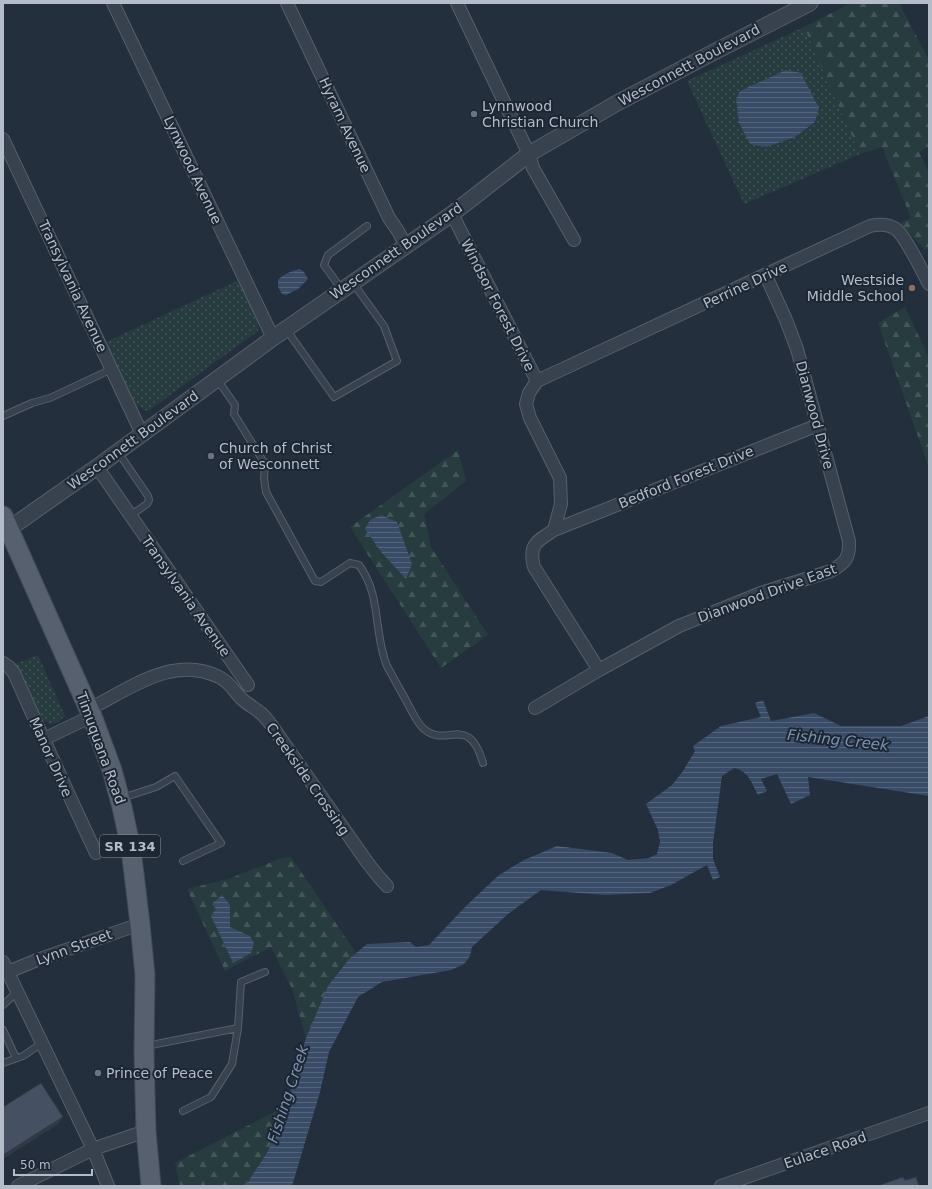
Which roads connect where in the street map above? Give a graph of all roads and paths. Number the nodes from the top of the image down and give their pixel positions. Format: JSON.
{"nodes":[{"id":1,"x":113,"y":3,"type":"edge"},
{"id":2,"x":288,"y":3,"type":"edge"},
{"id":3,"x":457,"y":3,"type":"edge"},
{"id":4,"x":810,"y":3,"type":"edge"},
{"id":5,"x":3,"y":139,"type":"edge"},
{"id":6,"x":529,"y":154,"type":"junction"},
{"id":7,"x":452,"y":214,"type":"junction"},
{"id":8,"x":367,"y":226,"type":"dead end"},
{"id":9,"x":574,"y":240,"type":"dead end"},
{"id":10,"x":406,"y":246,"type":"junction"},
{"id":11,"x":766,"y":276,"type":"junction"},
{"id":12,"x":928,"y":278,"type":"edge"},
{"id":13,"x":347,"y":286,"type":"junction"},
{"id":14,"x":286,"y":329,"type":"junction"},
{"id":15,"x":273,"y":338,"type":"junction"},
{"id":16,"x":112,"y":369,"type":"junction"},
{"id":17,"x":217,"y":379,"type":"junction"},
{"id":18,"x":536,"y":381,"type":"junction"},
{"id":19,"x":3,"y":416,"type":"edge"},
{"id":20,"x":818,"y":425,"type":"junction"},
{"id":21,"x":142,"y":434,"type":"junction"},
{"id":22,"x":118,"y":452,"type":"junction"},
{"id":23,"x":97,"y":467,"type":"junction"},
{"id":24,"x":131,"y":515,"type":"junction"},
{"id":25,"x":5,"y":526,"type":"edge"},
{"id":26,"x":554,"y":530,"type":"junction"},
{"id":27,"x":848,"y":558,"type":"joint"},
{"id":28,"x":3,"y":664,"type":"edge"},
{"id":29,"x":598,"y":670,"type":"junction"},
{"id":30,"x":248,"y":685,"type":"dead end"},
{"id":31,"x":535,"y":708,"type":"dead end"},
{"id":32,"x":90,"y":713,"type":"junction"},
{"id":33,"x":44,"y":739,"type":"junction"},
{"id":34,"x":484,"y":763,"type":"dead end"},
{"id":35,"x":120,"y":799,"type":"junction"},
{"id":36,"x":96,"y":853,"type":"dead end"},
{"id":37,"x":183,"y":861,"type":"dead end"},
{"id":38,"x":387,"y":886,"type":"dead end"},
{"id":39,"x":140,"y":924,"type":"junction"},
{"id":40,"x":5,"y":967,"type":"edge"},
{"id":41,"x":265,"y":972,"type":"dead end"},
{"id":42,"x":17,"y":992,"type":"junction"},
{"id":43,"x":3,"y":1005,"type":"edge"},
{"id":44,"x":238,"y":1028,"type":"junction"},
{"id":45,"x":3,"y":1030,"type":"edge"},
{"id":46,"x":42,"y":1043,"type":"junction"},
{"id":47,"x":144,"y":1046,"type":"junction"},
{"id":48,"x":16,"y":1058,"type":"junction"},
{"id":49,"x":3,"y":1063,"type":"edge"},
{"id":50,"x":183,"y":1110,"type":"dead end"},
{"id":51,"x":929,"y":1113,"type":"edge"},
{"id":52,"x":146,"y":1131,"type":"junction"},
{"id":53,"x":93,"y":1149,"type":"junction"},
{"id":54,"x":18,"y":1186,"type":"edge"},
{"id":55,"x":108,"y":1186,"type":"edge"},
{"id":56,"x":151,"y":1186,"type":"edge"},
{"id":57,"x":722,"y":1186,"type":"edge"}],
"edges":[{"from":1,"to":15,"type":"street","name":"Lynwood Avenue"},
{"from":2,"to":10,"type":"street","name":"Hyram Avenue"},
{"from":3,"to":6,"type":"street"},
{"from":4,"to":6,"type":"street","name":"Wesconnett Boulevard"},
{"from":5,"to":16,"type":"street","name":"Transylvania Avenue"},
{"from":6,"to":7,"type":"street","name":"Wesconnett Boulevard"},
{"from":6,"to":9,"type":"street"},
{"from":7,"to":10,"type":"street","name":"Wesconnett Boulevard"},
{"from":7,"to":18,"type":"street","name":"Windsor Forest Drive"},
{"from":8,"to":13,"type":"lane"},
{"from":10,"to":13,"type":"street","name":"Wesconnett Boulevard"},
{"from":11,"to":12,"type":"street","name":"Perrine Drive"},
{"from":11,"to":18,"type":"street","name":"Perrine Drive"},
{"from":11,"to":20,"type":"street","name":"Dianwood Drive"},
{"from":13,"to":14,"type":"street","name":"Wesconnett Boulevard"},
{"from":13,"to":14,"type":"lane"},
{"from":14,"to":15,"type":"street","name":"Wesconnett Boulevard"},
{"from":15,"to":17,"type":"street","name":"Wesconnett Boulevard"},
{"from":16,"to":19,"type":"lane"},
{"from":16,"to":21,"type":"street","name":"Transylvania Avenue"},
{"from":17,"to":21,"type":"street","name":"Wesconnett Boulevard"},
{"from":17,"to":34,"type":"lane"},
{"from":18,"to":26,"type":"street","name":"Windsor Forest Drive"},
{"from":20,"to":26,"type":"street","name":"Bedford Forest Drive"},
{"from":20,"to":27,"type":"street","name":"Dianwood Drive"},
{"from":21,"to":22,"type":"street","name":"Wesconnett Boulevard"},
{"from":22,"to":23,"type":"street","name":"Wesconnett Boulevard"},
{"from":22,"to":24,"type":"lane"},
{"from":23,"to":24,"type":"street","name":"Transylvania Avenue"},
{"from":23,"to":25,"type":"street","name":"Wesconnett Boulevard"},
{"from":24,"to":30,"type":"street","name":"Transylvania Avenue"},
{"from":25,"to":32,"type":"main road","name":"Timuquana Road","number":"SR 134"},
{"from":26,"to":29,"type":"street"},
{"from":27,"to":29,"type":"street","name":"Dianwood Drive East"},
{"from":28,"to":33,"type":"street","name":"Manor Drive"},
{"from":29,"to":31,"type":"street","name":"Dianwood Drive East"},
{"from":32,"to":33,"type":"street","name":"Creekside Crossing"},
{"from":32,"to":35,"type":"main road","name":"Timuquana Road","number":"SR 134"},
{"from":32,"to":38,"type":"street","name":"Creekside Crossing"},
{"from":33,"to":36,"type":"street","name":"Manor Drive"},
{"from":35,"to":37,"type":"lane"},
{"from":35,"to":39,"type":"main road","name":"Timuquana Road","number":"SR 134"},
{"from":39,"to":40,"type":"street","name":"Lynn Street"},
{"from":39,"to":47,"type":"main road","name":"Timuquana Road","number":"SR 134"},
{"from":40,"to":42,"type":"street"},
{"from":41,"to":44,"type":"lane"},
{"from":42,"to":43,"type":"lane"},
{"from":42,"to":46,"type":"street"},
{"from":44,"to":47,"type":"lane"},
{"from":44,"to":50,"type":"lane"},
{"from":45,"to":48,"type":"lane"},
{"from":46,"to":48,"type":"lane"},
{"from":46,"to":53,"type":"street"},
{"from":47,"to":52,"type":"main road","name":"Timuquana Road","number":"SR 134"},
{"from":48,"to":49,"type":"lane"},
{"from":51,"to":57,"type":"street","name":"Eulace Road"},
{"from":52,"to":53,"type":"street"},
{"from":52,"to":56,"type":"main road","name":"Timuquana Road","number":"SR 134"},
{"from":53,"to":54,"type":"street"},
{"from":53,"to":55,"type":"street"}]}
